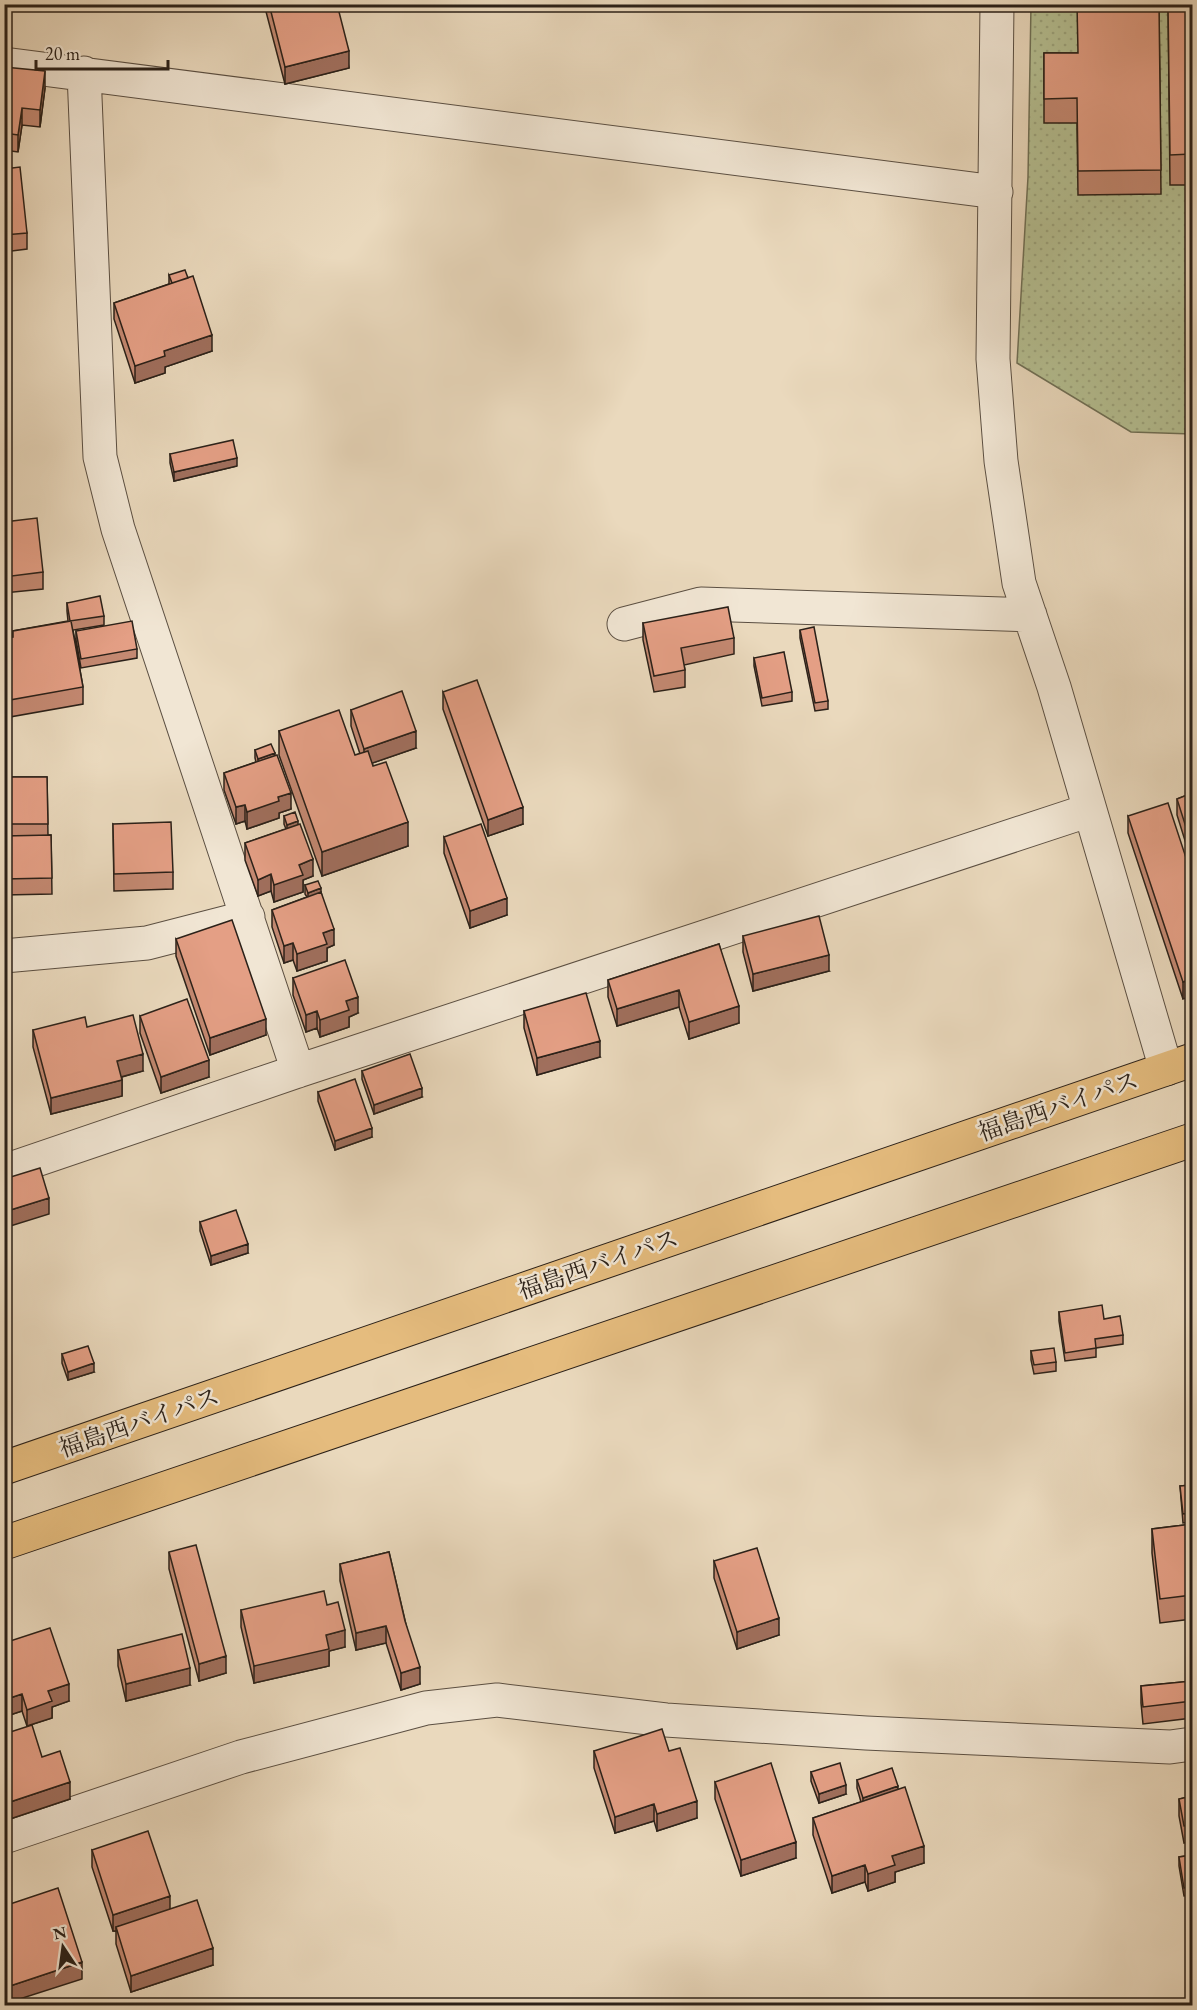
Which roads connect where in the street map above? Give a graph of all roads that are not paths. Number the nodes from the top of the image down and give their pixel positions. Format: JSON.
{"nodes":[{"id":1,"x":997,"y":4,"type":"edge"},
{"id":2,"x":4,"y":64,"type":"edge"},
{"id":3,"x":84,"y":73,"type":"junction"},
{"id":4,"x":996,"y":192,"type":"junction"},
{"id":5,"x":1030,"y":615,"type":"junction"},
{"id":6,"x":624,"y":624,"type":"dead end"},
{"id":7,"x":1090,"y":810,"type":"junction"},
{"id":8,"x":248,"y":917,"type":"junction"},
{"id":9,"x":4,"y":956,"type":"edge"},
{"id":10,"x":1179,"y":1065,"type":"edge"},
{"id":11,"x":298,"y":1071,"type":"junction"},
{"id":12,"x":1191,"y":1145,"type":"edge"},
{"id":13,"x":4,"y":1171,"type":"edge"},
{"id":14,"x":4,"y":1468,"type":"edge"},
{"id":15,"x":4,"y":1543,"type":"edge"},
{"id":16,"x":1192,"y":1744,"type":"edge"},
{"id":17,"x":4,"y":1836,"type":"edge"}],
"edges":[{"from":1,"to":4,"type":"street"},
{"from":2,"to":3,"type":"street"},
{"from":3,"to":4,"type":"street"},
{"from":3,"to":8,"type":"street"},
{"from":4,"to":5,"type":"street"},
{"from":5,"to":6,"type":"street"},
{"from":5,"to":7,"type":"street"},
{"from":7,"to":10,"type":"street"},
{"from":7,"to":11,"type":"street"},
{"from":8,"to":9,"type":"street"},
{"from":8,"to":11,"type":"street"},
{"from":10,"to":14,"type":"highway","name":"福島西バイパス"},
{"from":11,"to":13,"type":"street"},
{"from":12,"to":15,"type":"highway"},
{"from":16,"to":17,"type":"street"}]}
